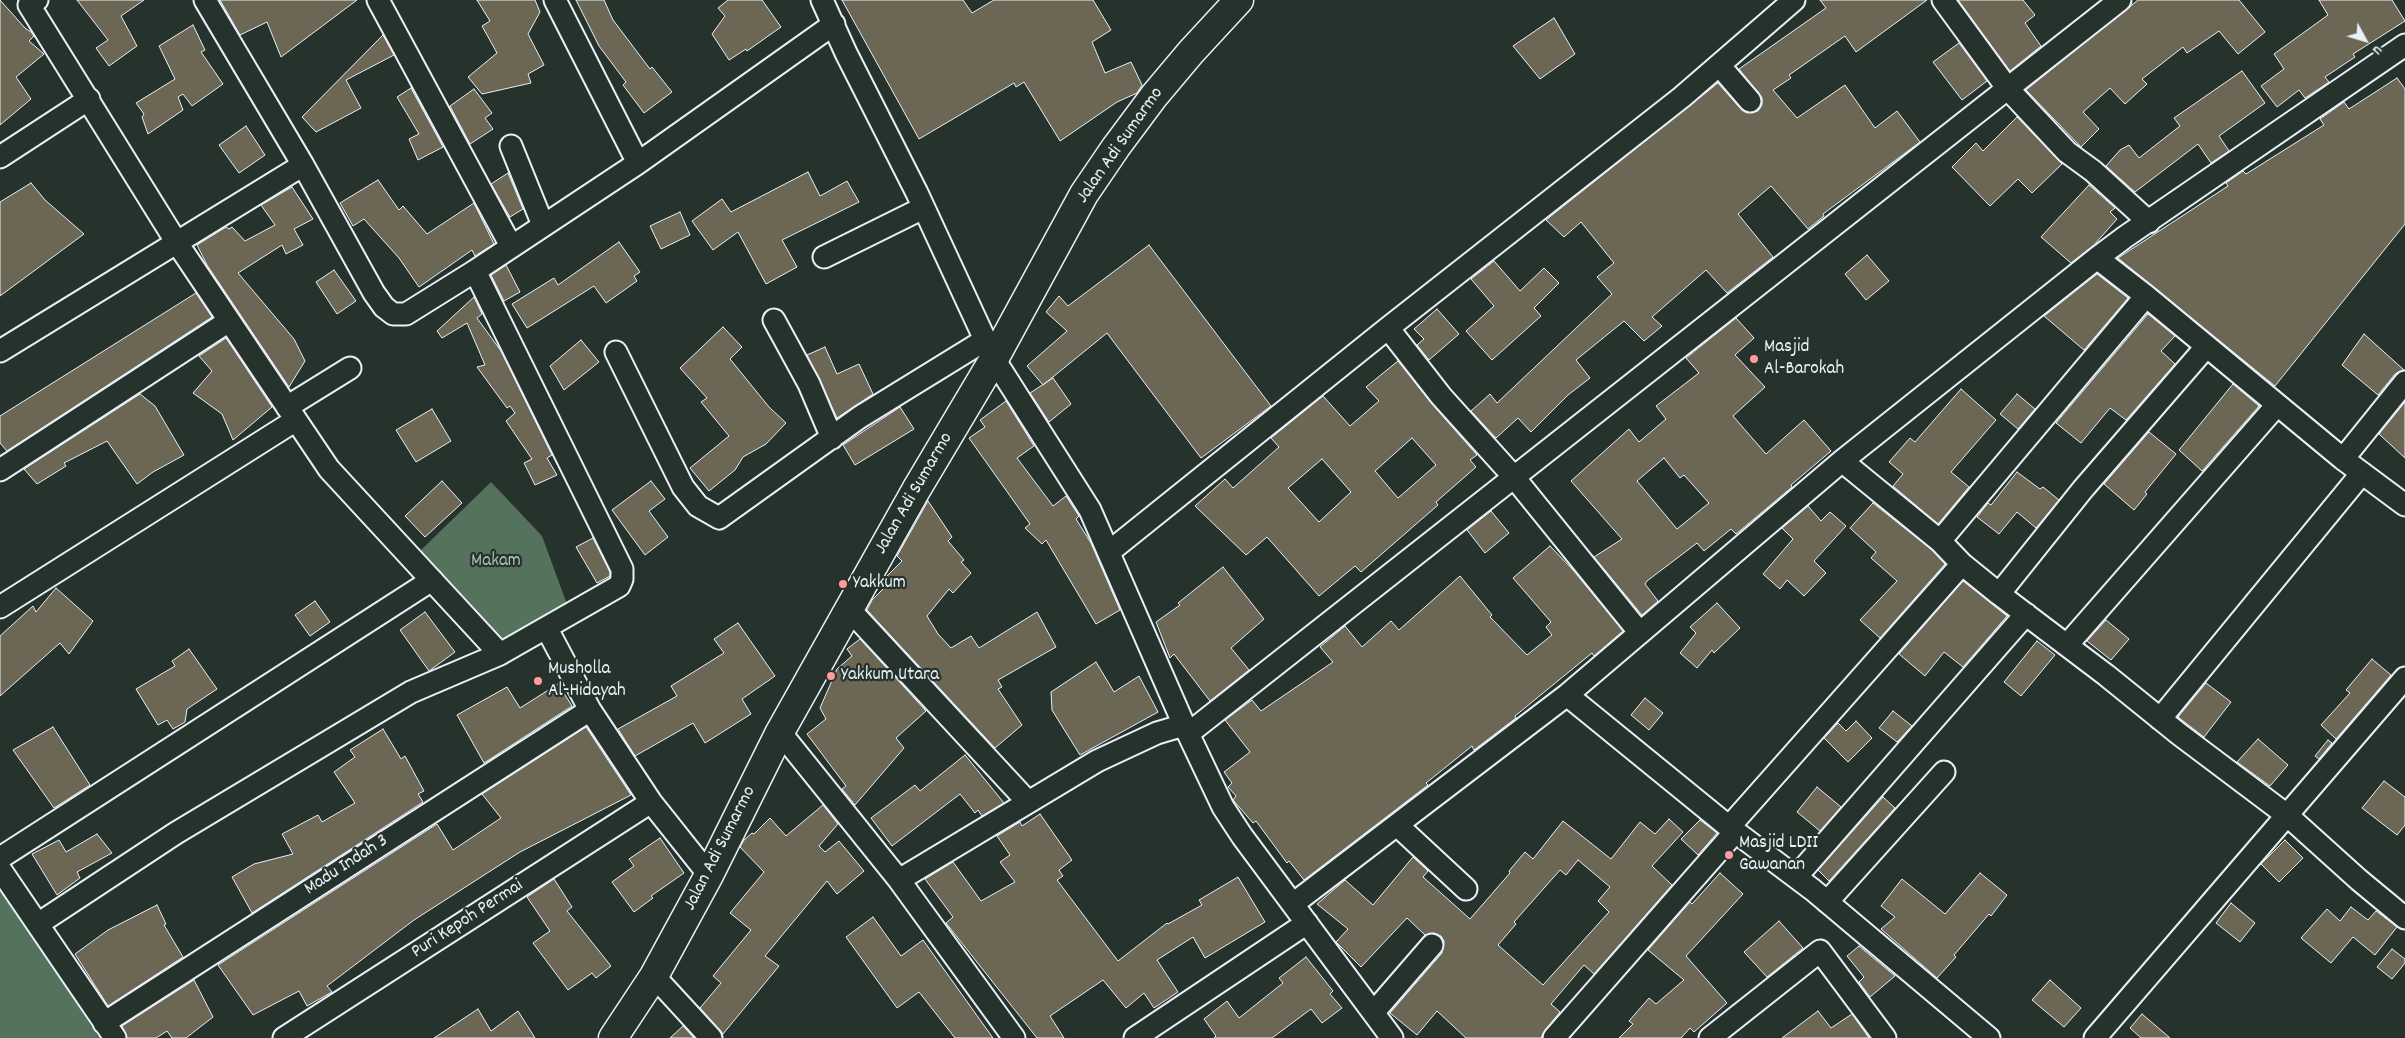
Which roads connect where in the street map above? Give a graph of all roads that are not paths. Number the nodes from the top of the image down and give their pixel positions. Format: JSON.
{"nodes":[{"id":1,"x":205,"y":0,"type":"edge"},
{"id":2,"x":378,"y":0,"type":"edge"},
{"id":3,"x":555,"y":0,"type":"edge"},
{"id":4,"x":822,"y":0,"type":"edge"},
{"id":5,"x":1238,"y":0,"type":"edge"},
{"id":6,"x":1794,"y":0,"type":"edge"},
{"id":7,"x":1943,"y":0,"type":"edge"},
{"id":8,"x":2120,"y":0,"type":"edge"},
{"id":9,"x":31,"y":2,"type":"edge"},
{"id":10,"x":834,"y":24,"type":"junction"},
{"id":11,"x":2405,"y":45,"type":"edge"},
{"id":12,"x":1718,"y":65,"type":"junction"},
{"id":13,"x":2008,"y":89,"type":"junction"},
{"id":14,"x":89,"y":99,"type":"junction"},
{"id":15,"x":1750,"y":101,"type":"dead end"},
{"id":16,"x":511,"y":146,"type":"dead end"},
{"id":17,"x":0,"y":157,"type":"edge"},
{"id":18,"x":638,"y":163,"type":"junction"},
{"id":19,"x":303,"y":165,"type":"junction"},
{"id":20,"x":924,"y":208,"type":"junction"},
{"id":21,"x":2149,"y":222,"type":"junction"},
{"id":22,"x":543,"y":225,"type":"junction"},
{"id":23,"x":177,"y":243,"type":"junction"},
{"id":24,"x":511,"y":246,"type":"junction"},
{"id":25,"x":824,"y":257,"type":"dead end"},
{"id":26,"x":2097,"y":258,"type":"junction"},
{"id":27,"x":475,"y":271,"type":"junction"},
{"id":28,"x":2146,"y":296,"type":"junction"},
{"id":29,"x":774,"y":320,"type":"dead end"},
{"id":30,"x":229,"y":321,"type":"junction"},
{"id":31,"x":1388,"y":328,"type":"junction"},
{"id":32,"x":2206,"y":347,"type":"junction"},
{"id":33,"x":990,"y":350,"type":"junction"},
{"id":34,"x":0,"y":351,"type":"edge"},
{"id":35,"x":616,"y":352,"type":"dead end"},
{"id":36,"x":350,"y":368,"type":"dead end"},
{"id":37,"x":2405,"y":382,"type":"edge"},
{"id":38,"x":2277,"y":405,"type":"junction"},
{"id":39,"x":292,"y":414,"type":"junction"},
{"id":40,"x":832,"y":438,"type":"junction"},
{"id":41,"x":2343,"y":458,"type":"junction"},
{"id":42,"x":1842,"y":461,"type":"junction"},
{"id":43,"x":0,"y":470,"type":"edge"},
{"id":44,"x":2362,"y":473,"type":"junction"},
{"id":45,"x":1513,"y":476,"type":"junction"},
{"id":46,"x":2405,"y":506,"type":"edge"},
{"id":47,"x":1940,"y":541,"type":"junction"},
{"id":48,"x":1109,"y":552,"type":"junction"},
{"id":49,"x":1962,"y":564,"type":"junction"},
{"id":50,"x":432,"y":580,"type":"junction"},
{"id":51,"x":1999,"y":594,"type":"junction"},
{"id":52,"x":0,"y":607,"type":"edge"},
{"id":53,"x":849,"y":609,"type":"junction"},
{"id":54,"x":2026,"y":614,"type":"junction"},
{"id":55,"x":547,"y":629,"type":"junction"},
{"id":56,"x":1640,"y":633,"type":"junction"},
{"id":57,"x":2067,"y":645,"type":"junction"},
{"id":58,"x":500,"y":654,"type":"junction"},
{"id":59,"x":2405,"y":678,"type":"edge"},
{"id":60,"x":1567,"y":695,"type":"junction"},
{"id":61,"x":590,"y":710,"type":"junction"},
{"id":62,"x":2160,"y":718,"type":"junction"},
{"id":63,"x":1186,"y":729,"type":"junction"},
{"id":64,"x":780,"y":732,"type":"junction"},
{"id":65,"x":1944,"y":772,"type":"dead end"},
{"id":66,"x":652,"y":802,"type":"junction"},
{"id":67,"x":1028,"y":802,"type":"junction"},
{"id":68,"x":2288,"y":816,"type":"junction"},
{"id":69,"x":1397,"y":825,"type":"junction"},
{"id":70,"x":1732,"y":829,"type":"junction"},
{"id":71,"x":0,"y":858,"type":"edge"},
{"id":72,"x":0,"y":869,"type":"edge"},
{"id":73,"x":709,"y":875,"type":"junction"},
{"id":74,"x":1796,"y":877,"type":"junction"},
{"id":75,"x":899,"y":880,"type":"junction"},
{"id":76,"x":1466,"y":889,"type":"dead end"},
{"id":77,"x":1827,"y":902,"type":"junction"},
{"id":78,"x":1293,"y":904,"type":"junction"},
{"id":79,"x":2405,"y":918,"type":"edge"},
{"id":80,"x":1307,"y":923,"type":"junction"},
{"id":81,"x":38,"y":924,"type":"junction"},
{"id":82,"x":1432,"y":945,"type":"dead end"},
{"id":83,"x":654,"y":976,"type":"junction"},
{"id":84,"x":1374,"y":1012,"type":"junction"},
{"id":85,"x":109,"y":1030,"type":"edge"},
{"id":86,"x":284,"y":1038,"type":"edge"},
{"id":87,"x":612,"y":1038,"type":"edge"},
{"id":88,"x":711,"y":1038,"type":"edge"},
{"id":89,"x":1014,"y":1038,"type":"edge"},
{"id":90,"x":1135,"y":1038,"type":"edge"},
{"id":91,"x":1392,"y":1038,"type":"edge"},
{"id":92,"x":1554,"y":1038,"type":"edge"},
{"id":93,"x":1710,"y":1038,"type":"edge"},
{"id":94,"x":1885,"y":1038,"type":"edge"},
{"id":95,"x":1989,"y":1038,"type":"edge"},
{"id":96,"x":2095,"y":1038,"type":"edge"}],
"edges":[{"from":1,"to":19,"type":"street"},
{"from":2,"to":24,"type":"street"},
{"from":3,"to":18,"type":"street"},
{"from":4,"to":10,"type":"street"},
{"from":5,"to":33,"type":"main road","name":"Jalan Adi Sumarmo"},
{"from":6,"to":12,"type":"street"},
{"from":7,"to":13,"type":"street"},
{"from":8,"to":13,"type":"street"},
{"from":9,"to":14,"type":"street"},
{"from":10,"to":18,"type":"street"},
{"from":10,"to":20,"type":"street"},
{"from":11,"to":21,"type":"street"},
{"from":12,"to":15,"type":"street"},
{"from":12,"to":31,"type":"street"},
{"from":13,"to":21,"type":"street"},
{"from":13,"to":45,"type":"street"},
{"from":14,"to":17,"type":"street"},
{"from":14,"to":23,"type":"street"},
{"from":16,"to":22,"type":"street"},
{"from":18,"to":22,"type":"street"},
{"from":19,"to":23,"type":"street"},
{"from":19,"to":27,"type":"street"},
{"from":20,"to":25,"type":"street"},
{"from":20,"to":33,"type":"street"},
{"from":21,"to":26,"type":"street"},
{"from":22,"to":24,"type":"street"},
{"from":23,"to":30,"type":"street"},
{"from":23,"to":34,"type":"street"},
{"from":24,"to":27,"type":"street"},
{"from":26,"to":28,"type":"street"},
{"from":26,"to":42,"type":"street"},
{"from":27,"to":55,"type":"street"},
{"from":28,"to":32,"type":"street"},
{"from":28,"to":47,"type":"street"},
{"from":29,"to":40,"type":"street"},
{"from":30,"to":39,"type":"street"},
{"from":30,"to":43,"type":"street"},
{"from":31,"to":45,"type":"street"},
{"from":31,"to":48,"type":"street"},
{"from":32,"to":38,"type":"street"},
{"from":32,"to":51,"type":"street"},
{"from":33,"to":40,"type":"street"},
{"from":33,"to":48,"type":"street"},
{"from":33,"to":53,"type":"main road","name":"Jalan Adi Sumarmo"},
{"from":35,"to":40,"type":"street"},
{"from":36,"to":39,"type":"street"},
{"from":37,"to":41,"type":"street"},
{"from":38,"to":41,"type":"street"},
{"from":38,"to":57,"type":"street"},
{"from":39,"to":50,"type":"street"},
{"from":39,"to":52,"type":"street"},
{"from":41,"to":44,"type":"street"},
{"from":42,"to":47,"type":"street"},
{"from":42,"to":56,"type":"street"},
{"from":44,"to":46,"type":"street"},
{"from":44,"to":62,"type":"street"},
{"from":45,"to":56,"type":"street"},
{"from":45,"to":63,"type":"street"},
{"from":47,"to":49,"type":"street"},
{"from":48,"to":63,"type":"street"},
{"from":49,"to":51,"type":"street"},
{"from":49,"to":70,"type":"street"},
{"from":50,"to":58,"type":"street"},
{"from":50,"to":71,"type":"street"},
{"from":51,"to":54,"type":"street"},
{"from":53,"to":64,"type":"main road","name":"Jalan Adi Sumarmo"},
{"from":53,"to":67,"type":"street"},
{"from":54,"to":57,"type":"street"},
{"from":54,"to":74,"type":"street"},
{"from":55,"to":58,"type":"street"},
{"from":55,"to":61,"type":"street"},
{"from":56,"to":60,"type":"street"},
{"from":57,"to":62,"type":"street"},
{"from":58,"to":81,"type":"street"},
{"from":59,"to":68,"type":"street"},
{"from":60,"to":69,"type":"street"},
{"from":60,"to":70,"type":"street"},
{"from":61,"to":66,"type":"street"},
{"from":61,"to":85,"type":"street","name":"Madu Indah 3"},
{"from":62,"to":68,"type":"street"},
{"from":63,"to":67,"type":"street"},
{"from":63,"to":78,"type":"street"},
{"from":64,"to":73,"type":"main road","name":"Jalan Adi Sumarmo"},
{"from":64,"to":75,"type":"street"},
{"from":65,"to":77,"type":"street"},
{"from":66,"to":73,"type":"street"},
{"from":66,"to":86,"type":"street","name":"Puri Kepoh Permai"},
{"from":67,"to":75,"type":"street"},
{"from":68,"to":79,"type":"street"},
{"from":68,"to":96,"type":"street"},
{"from":69,"to":76,"type":"street"},
{"from":69,"to":78,"type":"street"},
{"from":70,"to":74,"type":"street"},
{"from":70,"to":92,"type":"street"},
{"from":72,"to":81,"type":"street"},
{"from":73,"to":83,"type":"main road","name":"Jalan Adi Sumarmo"},
{"from":74,"to":77,"type":"street"},
{"from":75,"to":89,"type":"street"},
{"from":77,"to":95,"type":"street"},
{"from":78,"to":80,"type":"street"},
{"from":80,"to":84,"type":"street"},
{"from":80,"to":90,"type":"street"},
{"from":81,"to":85,"type":"street"},
{"from":82,"to":84,"type":"street"},
{"from":83,"to":87,"type":"main road","name":"Jalan Adi Sumarmo"},
{"from":83,"to":88,"type":"street"},
{"from":84,"to":91,"type":"street"},
{"from":93,"to":94,"type":"street"}]}
